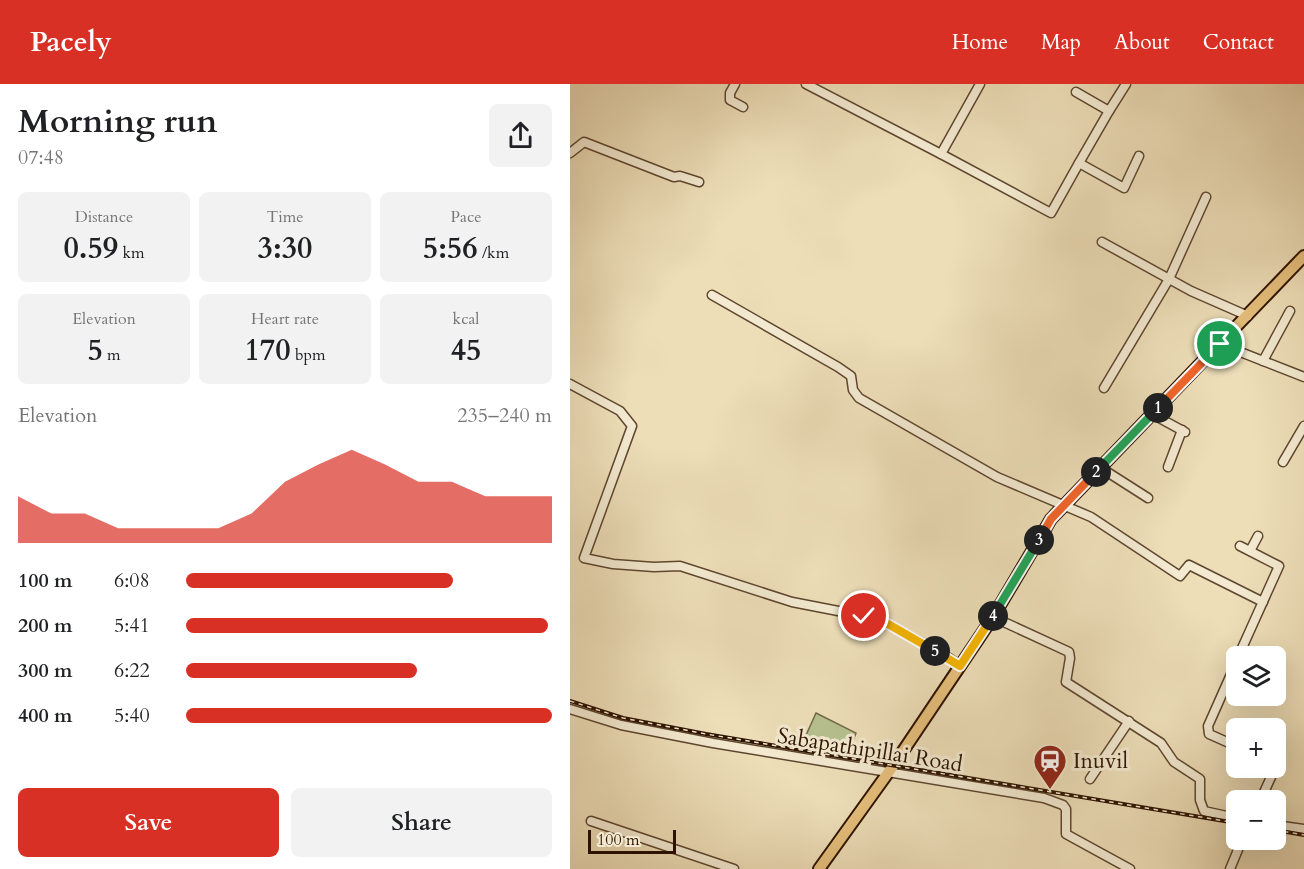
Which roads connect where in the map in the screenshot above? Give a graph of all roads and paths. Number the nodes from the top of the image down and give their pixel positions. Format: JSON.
{"nodes":[{"id":1,"x":735,"y":84,"type":"edge"},
{"id":2,"x":806,"y":84,"type":"edge"},
{"id":3,"x":980,"y":84,"type":"edge"},
{"id":4,"x":1126,"y":84,"type":"edge"},
{"id":5,"x":1076,"y":92,"type":"dead end"},
{"id":6,"x":743,"y":107,"type":"dead end"},
{"id":7,"x":1109,"y":111,"type":"junction"},
{"id":8,"x":570,"y":153,"type":"edge"},
{"id":9,"x":942,"y":154,"type":"junction"},
{"id":10,"x":1139,"y":156,"type":"dead end"},
{"id":11,"x":1079,"y":163,"type":"junction"},
{"id":12,"x":699,"y":182,"type":"dead end"},
{"id":13,"x":1206,"y":197,"type":"dead end"},
{"id":14,"x":1102,"y":242,"type":"dead end"},
{"id":15,"x":1304,"y":256,"type":"edge"},
{"id":16,"x":1169,"y":279,"type":"junction"},
{"id":17,"x":712,"y":295,"type":"dead end"},
{"id":18,"x":1290,"y":310,"type":"dead end"},
{"id":19,"x":1248,"y":316,"type":"junction"},
{"id":20,"x":1220,"y":344,"type":"junction"},
{"id":21,"x":1263,"y":361,"type":"junction"},
{"id":22,"x":1304,"y":377,"type":"edge"},
{"id":23,"x":570,"y":384,"type":"edge"},
{"id":24,"x":1104,"y":388,"type":"dead end"},
{"id":25,"x":1152,"y":414,"type":"junction"},
{"id":26,"x":1304,"y":426,"type":"edge"},
{"id":27,"x":1283,"y":462,"type":"dead end"},
{"id":28,"x":1168,"y":467,"type":"dead end"},
{"id":29,"x":1101,"y":468,"type":"junction"},
{"id":30,"x":1148,"y":498,"type":"dead end"},
{"id":31,"x":1063,"y":507,"type":"junction"},
{"id":32,"x":1258,"y":537,"type":"dead end"},
{"id":33,"x":1240,"y":546,"type":"dead end"},
{"id":34,"x":1250,"y":551,"type":"junction"},
{"id":35,"x":1263,"y":602,"type":"junction"},
{"id":36,"x":993,"y":617,"type":"junction"},
{"id":37,"x":1243,"y":646,"type":"edge"},
{"id":38,"x":960,"y":666,"type":"junction"},
{"id":39,"x":1226,"y":686,"type":"edge"},
{"id":40,"x":570,"y":709,"type":"edge"},
{"id":41,"x":1129,"y":722,"type":"junction"},
{"id":42,"x":1226,"y":742,"type":"edge"},
{"id":43,"x":890,"y":771,"type":"junction"},
{"id":44,"x":1090,"y":778,"type":"dead end"},
{"id":45,"x":1226,"y":816,"type":"edge"},
{"id":46,"x":591,"y":821,"type":"dead end"},
{"id":47,"x":1286,"y":827,"type":"edge"},
{"id":48,"x":1304,"y":829,"type":"edge"},
{"id":49,"x":1238,"y":850,"type":"edge"},
{"id":50,"x":734,"y":869,"type":"edge"},
{"id":51,"x":819,"y":869,"type":"edge"},
{"id":52,"x":1130,"y":869,"type":"edge"},
{"id":53,"x":1230,"y":869,"type":"edge"}],
"edges":[{"from":1,"to":6,"type":"street"},
{"from":2,"to":9,"type":"street"},
{"from":3,"to":9,"type":"street"},
{"from":4,"to":7,"type":"street"},
{"from":5,"to":7,"type":"street"},
{"from":7,"to":11,"type":"street"},
{"from":8,"to":12,"type":"street"},
{"from":9,"to":11,"type":"street"},
{"from":10,"to":11,"type":"street"},
{"from":13,"to":16,"type":"street"},
{"from":14,"to":16,"type":"street"},
{"from":15,"to":19,"type":"main road"},
{"from":16,"to":19,"type":"street"},
{"from":16,"to":24,"type":"street"},
{"from":17,"to":31,"type":"street"},
{"from":18,"to":21,"type":"street"},
{"from":19,"to":20,"type":"main road"},
{"from":20,"to":21,"type":"street"},
{"from":20,"to":25,"type":"main road"},
{"from":21,"to":22,"type":"street"},
{"from":23,"to":38,"type":"street"},
{"from":25,"to":28,"type":"street"},
{"from":25,"to":29,"type":"main road"},
{"from":26,"to":27,"type":"street"},
{"from":29,"to":30,"type":"street"},
{"from":29,"to":31,"type":"main road"},
{"from":31,"to":35,"type":"street"},
{"from":31,"to":36,"type":"main road"},
{"from":32,"to":34,"type":"street"},
{"from":33,"to":34,"type":"street"},
{"from":34,"to":35,"type":"street"},
{"from":35,"to":37,"type":"street"},
{"from":36,"to":38,"type":"main road"},
{"from":36,"to":41,"type":"street"},
{"from":38,"to":43,"type":"main road"},
{"from":39,"to":42,"type":"street"},
{"from":40,"to":43,"type":"street","name":"Sabapathipillai Road"},
{"from":41,"to":44,"type":"street"},
{"from":41,"to":45,"type":"street"},
{"from":43,"to":51,"type":"main road"},
{"from":43,"to":52,"type":"street","name":"Sabapathipillai Road"},
{"from":46,"to":50,"type":"street"},
{"from":47,"to":48,"type":"street"},
{"from":49,"to":53,"type":"street"}]}
